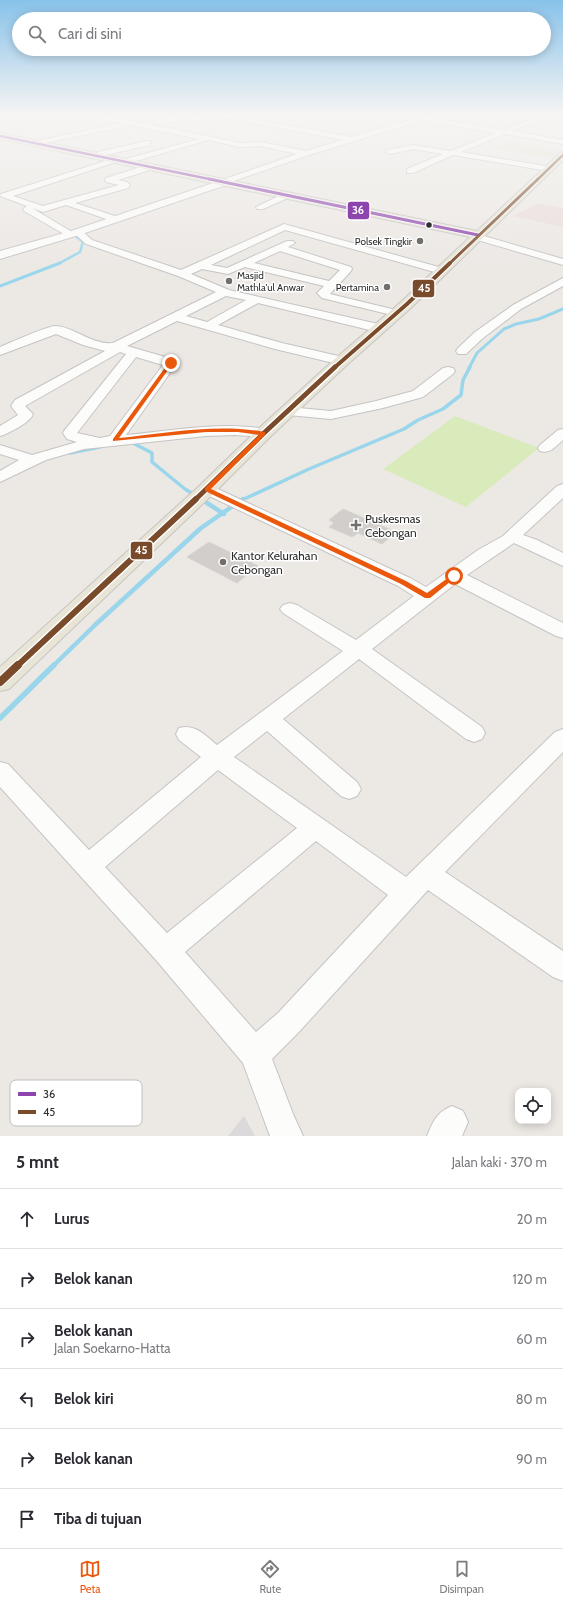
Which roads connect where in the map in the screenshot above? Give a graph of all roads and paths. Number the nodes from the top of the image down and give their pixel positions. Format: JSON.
{"nodes":[{"id":1,"x":102,"y":167,"type":"edge"},
{"id":2,"x":150,"y":167,"type":"joint"},
{"id":3,"x":266,"y":167,"type":"edge"},
{"id":4,"x":419,"y":167,"type":"edge"},
{"id":5,"x":531,"y":167,"type":"edge"},
{"id":6,"x":551,"y":167,"type":"edge"},
{"id":7,"x":548,"y":170,"type":"junction"},
{"id":8,"x":169,"y":171,"type":"junction"},
{"id":9,"x":410,"y":171,"type":"dead end"},
{"id":10,"x":156,"y":175,"type":"dead end"},
{"id":11,"x":224,"y":182,"type":"junction"},
{"id":12,"x":24,"y":189,"type":"junction"},
{"id":13,"x":287,"y":195,"type":"junction"},
{"id":14,"x":0,"y":198,"type":"edge"},
{"id":15,"x":67,"y":202,"type":"junction"},
{"id":16,"x":32,"y":203,"type":"junction"},
{"id":17,"x":260,"y":207,"type":"dead end"},
{"id":18,"x":84,"y":209,"type":"junction"},
{"id":19,"x":43,"y":210,"type":"junction"},
{"id":20,"x":71,"y":213,"type":"dead end"},
{"id":21,"x":58,"y":216,"type":"dead end"},
{"id":22,"x":115,"y":219,"type":"junction"},
{"id":23,"x":73,"y":233,"type":"junction"},
{"id":24,"x":310,"y":234,"type":"junction"},
{"id":25,"x":478,"y":236,"type":"junction"},
{"id":26,"x":280,"y":248,"type":"junction"},
{"id":27,"x":0,"y":255,"type":"edge"},
{"id":28,"x":563,"y":262,"type":"edge"},
{"id":29,"x":244,"y":264,"type":"junction"},
{"id":30,"x":199,"y":265,"type":"junction"},
{"id":31,"x":442,"y":271,"type":"junction"},
{"id":32,"x":182,"y":274,"type":"junction"},
{"id":33,"x":563,"y":281,"type":"edge"},
{"id":34,"x":332,"y":285,"type":"junction"},
{"id":35,"x":225,"y":292,"type":"junction"},
{"id":36,"x":257,"y":299,"type":"junction"},
{"id":37,"x":396,"y":313,"type":"junction"},
{"id":38,"x":177,"y":317,"type":"junction"},
{"id":39,"x":208,"y":326,"type":"junction"},
{"id":40,"x":378,"y":328,"type":"junction"},
{"id":41,"x":117,"y":347,"type":"junction"},
{"id":42,"x":0,"y":351,"type":"edge"},
{"id":43,"x":462,"y":352,"type":"dead end"},
{"id":44,"x":133,"y":353,"type":"junction"},
{"id":45,"x":342,"y":361,"type":"junction"},
{"id":46,"x":448,"y":372,"type":"dead end"},
{"id":47,"x":288,"y":411,"type":"junction"},
{"id":48,"x":0,"y":432,"type":"edge"},
{"id":49,"x":264,"y":433,"type":"junction"},
{"id":50,"x":563,"y":433,"type":"edge"},
{"id":51,"x":115,"y":440,"type":"junction"},
{"id":52,"x":100,"y":443,"type":"junction"},
{"id":53,"x":0,"y":448,"type":"edge"},
{"id":54,"x":545,"y":448,"type":"dead end"},
{"id":55,"x":33,"y":460,"type":"junction"},
{"id":56,"x":0,"y":477,"type":"edge"},
{"id":57,"x":563,"y":489,"type":"edge"},
{"id":58,"x":201,"y":495,"type":"junction"},
{"id":59,"x":510,"y":538,"type":"junction"},
{"id":60,"x":563,"y":560,"type":"edge"},
{"id":61,"x":454,"y":576,"type":"junction"},
{"id":62,"x":427,"y":596,"type":"junction"},
{"id":63,"x":290,"y":609,"type":"dead end"},
{"id":64,"x":563,"y":631,"type":"edge"},
{"id":65,"x":358,"y":649,"type":"junction"},
{"id":66,"x":0,"y":682,"type":"edge"},
{"id":67,"x":268,"y":718,"type":"junction"},
{"id":68,"x":474,"y":733,"type":"dead end"},
{"id":69,"x":187,"y":734,"type":"dead end"},
{"id":70,"x":563,"y":738,"type":"edge"},
{"id":71,"x":216,"y":757,"type":"junction"},
{"id":72,"x":0,"y":771,"type":"edge"},
{"id":73,"x":349,"y":789,"type":"dead end"},
{"id":74,"x":315,"y":827,"type":"junction"},
{"id":75,"x":88,"y":866,"type":"junction"},
{"id":76,"x":426,"y":874,"type":"junction"},
{"id":77,"x":407,"y":893,"type":"junction"},
{"id":78,"x":166,"y":951,"type":"junction"},
{"id":79,"x":563,"y":967,"type":"edge"},
{"id":80,"x":255,"y":1054,"type":"junction"},
{"id":81,"x":287,"y":1136,"type":"edge"}],
"edges":[{"from":1,"to":12,"type":"street"},
{"from":2,"to":8,"type":"main road"},
{"from":2,"to":15,"type":"street"},
{"from":3,"to":11,"type":"street"},
{"from":4,"to":9,"type":"street"},
{"from":5,"to":7,"type":"street"},
{"from":6,"to":7,"type":"main road"},
{"from":7,"to":25,"type":"main road"},
{"from":8,"to":10,"type":"street"},
{"from":8,"to":11,"type":"main road"},
{"from":11,"to":13,"type":"main road"},
{"from":11,"to":22,"type":"street"},
{"from":12,"to":16,"type":"street"},
{"from":12,"to":16,"type":"street"},
{"from":13,"to":17,"type":"street"},
{"from":13,"to":25,"type":"main road"},
{"from":14,"to":16,"type":"street"},
{"from":15,"to":18,"type":"street"},
{"from":15,"to":19,"type":"street"},
{"from":16,"to":19,"type":"street"},
{"from":16,"to":23,"type":"street"},
{"from":18,"to":20,"type":"street"},
{"from":18,"to":22,"type":"street"},
{"from":19,"to":21,"type":"street"},
{"from":22,"to":23,"type":"street"},
{"from":23,"to":27,"type":"street"},
{"from":23,"to":32,"type":"street"},
{"from":24,"to":26,"type":"street"},
{"from":24,"to":30,"type":"street"},
{"from":24,"to":31,"type":"street"},
{"from":25,"to":28,"type":"street"},
{"from":25,"to":31,"type":"main road"},
{"from":26,"to":29,"type":"street"},
{"from":26,"to":34,"type":"street"},
{"from":29,"to":30,"type":"street"},
{"from":29,"to":34,"type":"street"},
{"from":30,"to":32,"type":"street"},
{"from":31,"to":37,"type":"main road"},
{"from":32,"to":35,"type":"street"},
{"from":33,"to":43,"type":"street"},
{"from":34,"to":37,"type":"street"},
{"from":35,"to":36,"type":"street"},
{"from":35,"to":38,"type":"street"},
{"from":36,"to":39,"type":"street"},
{"from":36,"to":40,"type":"street"},
{"from":37,"to":40,"type":"main road"},
{"from":38,"to":39,"type":"street"},
{"from":38,"to":41,"type":"street"},
{"from":39,"to":45,"type":"street"},
{"from":40,"to":45,"type":"main road"},
{"from":41,"to":42,"type":"street"},
{"from":41,"to":44,"type":"street"},
{"from":41,"to":48,"type":"street"},
{"from":44,"to":51,"type":"street"},
{"from":44,"to":52,"type":"street"},
{"from":45,"to":47,"type":"main road"},
{"from":46,"to":47,"type":"street"},
{"from":47,"to":49,"type":"main road"},
{"from":49,"to":51,"type":"street"},
{"from":49,"to":58,"type":"main road"},
{"from":50,"to":54,"type":"street"},
{"from":51,"to":52,"type":"street"},
{"from":52,"to":55,"type":"street"},
{"from":53,"to":55,"type":"street"},
{"from":55,"to":56,"type":"street"},
{"from":57,"to":59,"type":"street"},
{"from":58,"to":62,"type":"street"},
{"from":58,"to":66,"type":"main road"},
{"from":59,"to":60,"type":"street"},
{"from":59,"to":61,"type":"street"},
{"from":61,"to":62,"type":"street"},
{"from":61,"to":64,"type":"street"},
{"from":62,"to":65,"type":"street"},
{"from":63,"to":65,"type":"street"},
{"from":65,"to":67,"type":"street"},
{"from":65,"to":68,"type":"street"},
{"from":67,"to":71,"type":"street"},
{"from":67,"to":73,"type":"street"},
{"from":69,"to":71,"type":"street"},
{"from":70,"to":76,"type":"street"},
{"from":71,"to":74,"type":"street"},
{"from":71,"to":75,"type":"street"},
{"from":72,"to":75,"type":"street"},
{"from":74,"to":77,"type":"street"},
{"from":74,"to":78,"type":"street"},
{"from":75,"to":78,"type":"street"},
{"from":76,"to":77,"type":"street"},
{"from":76,"to":79,"type":"street"},
{"from":77,"to":80,"type":"street"},
{"from":78,"to":80,"type":"street"},
{"from":80,"to":81,"type":"street"}]}
